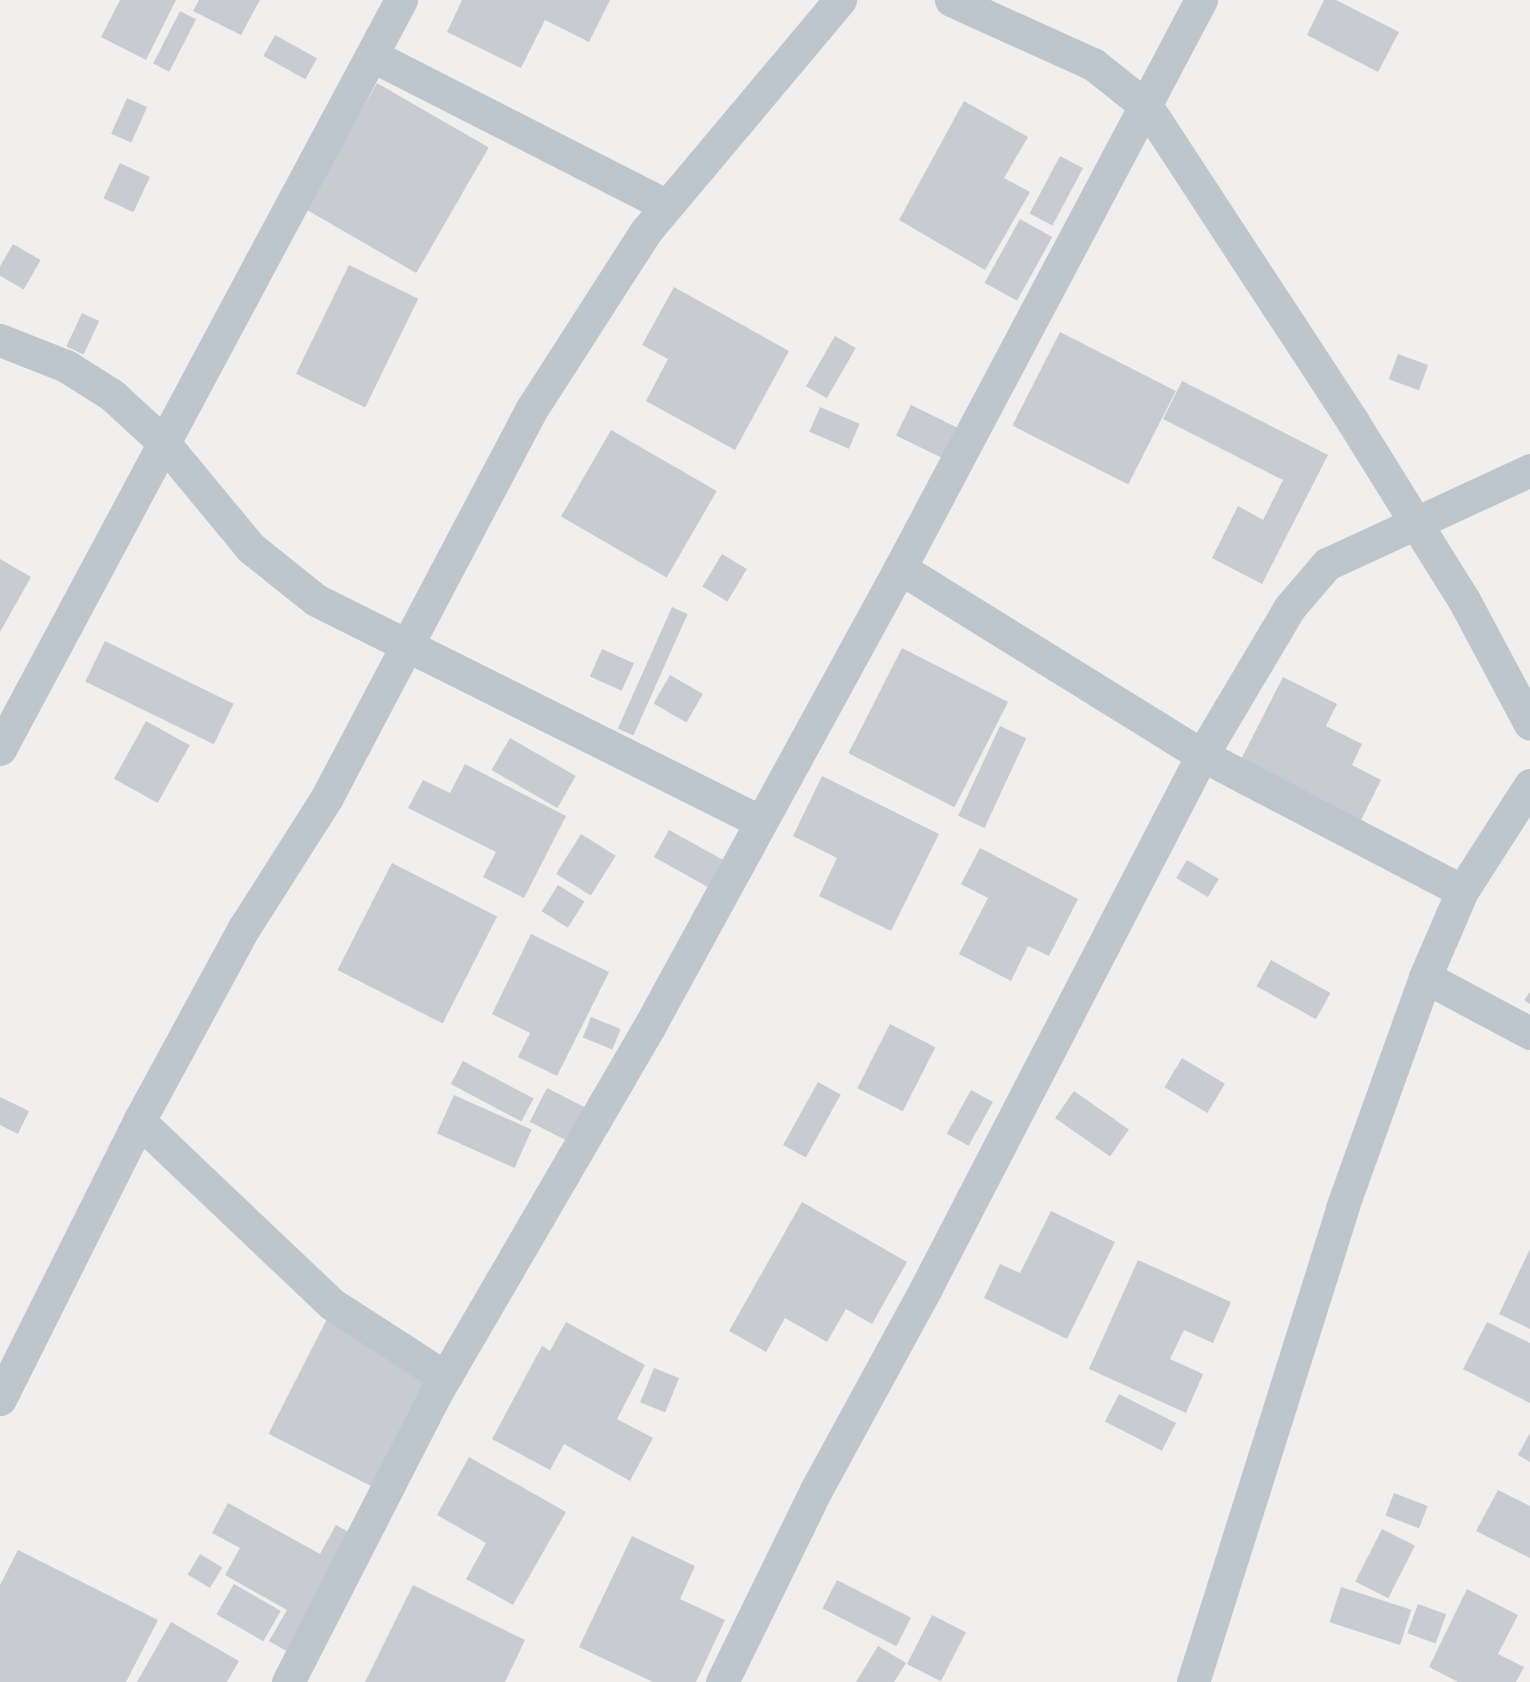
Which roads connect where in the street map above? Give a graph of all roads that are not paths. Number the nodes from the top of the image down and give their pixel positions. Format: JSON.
{"nodes":[{"id":1,"x":401,"y":0,"type":"edge"},
{"id":2,"x":840,"y":0,"type":"edge"},
{"id":3,"x":951,"y":0,"type":"edge"},
{"id":4,"x":1201,"y":0,"type":"edge"},
{"id":5,"x":373,"y":56,"type":"junction"},
{"id":6,"x":1147,"y":108,"type":"junction"},
{"id":7,"x":666,"y":206,"type":"junction"},
{"id":8,"x":0,"y":340,"type":"edge"},
{"id":9,"x":165,"y":442,"type":"junction"},
{"id":10,"x":1530,"y":470,"type":"edge"},
{"id":11,"x":1414,"y":525,"type":"junction"},
{"id":12,"x":900,"y":568,"type":"junction"},
{"id":13,"x":407,"y":649,"type":"junction"},
{"id":14,"x":1530,"y":724,"type":"edge"},
{"id":15,"x":0,"y":749,"type":"edge"},
{"id":16,"x":1202,"y":755,"type":"junction"},
{"id":17,"x":1530,"y":785,"type":"edge"},
{"id":18,"x":759,"y":821,"type":"junction"},
{"id":19,"x":1462,"y":891,"type":"junction"},
{"id":20,"x":1425,"y":977,"type":"junction"},
{"id":21,"x":1530,"y":1033,"type":"edge"},
{"id":22,"x":139,"y":1121,"type":"junction"},
{"id":23,"x":445,"y":1377,"type":"junction"},
{"id":24,"x":0,"y":1399,"type":"edge"},
{"id":25,"x":288,"y":1682,"type":"edge"},
{"id":26,"x":722,"y":1682,"type":"edge"},
{"id":27,"x":1193,"y":1682,"type":"edge"}],
"edges":[{"from":1,"to":5,"type":"street"},
{"from":2,"to":7,"type":"street"},
{"from":3,"to":6,"type":"street"},
{"from":4,"to":6,"type":"street"},
{"from":5,"to":7,"type":"street"},
{"from":5,"to":9,"type":"street"},
{"from":6,"to":11,"type":"street"},
{"from":6,"to":12,"type":"street"},
{"from":7,"to":13,"type":"street"},
{"from":8,"to":9,"type":"street"},
{"from":9,"to":13,"type":"street"},
{"from":9,"to":15,"type":"street"},
{"from":10,"to":11,"type":"street"},
{"from":11,"to":14,"type":"street"},
{"from":11,"to":16,"type":"street"},
{"from":12,"to":16,"type":"street"},
{"from":12,"to":18,"type":"street"},
{"from":13,"to":18,"type":"street"},
{"from":13,"to":22,"type":"street"},
{"from":16,"to":19,"type":"street"},
{"from":16,"to":26,"type":"street"},
{"from":17,"to":19,"type":"street"},
{"from":18,"to":23,"type":"street"},
{"from":19,"to":20,"type":"street"},
{"from":20,"to":21,"type":"street"},
{"from":20,"to":27,"type":"street"},
{"from":22,"to":23,"type":"street"},
{"from":22,"to":24,"type":"street"},
{"from":23,"to":25,"type":"street"}]}
